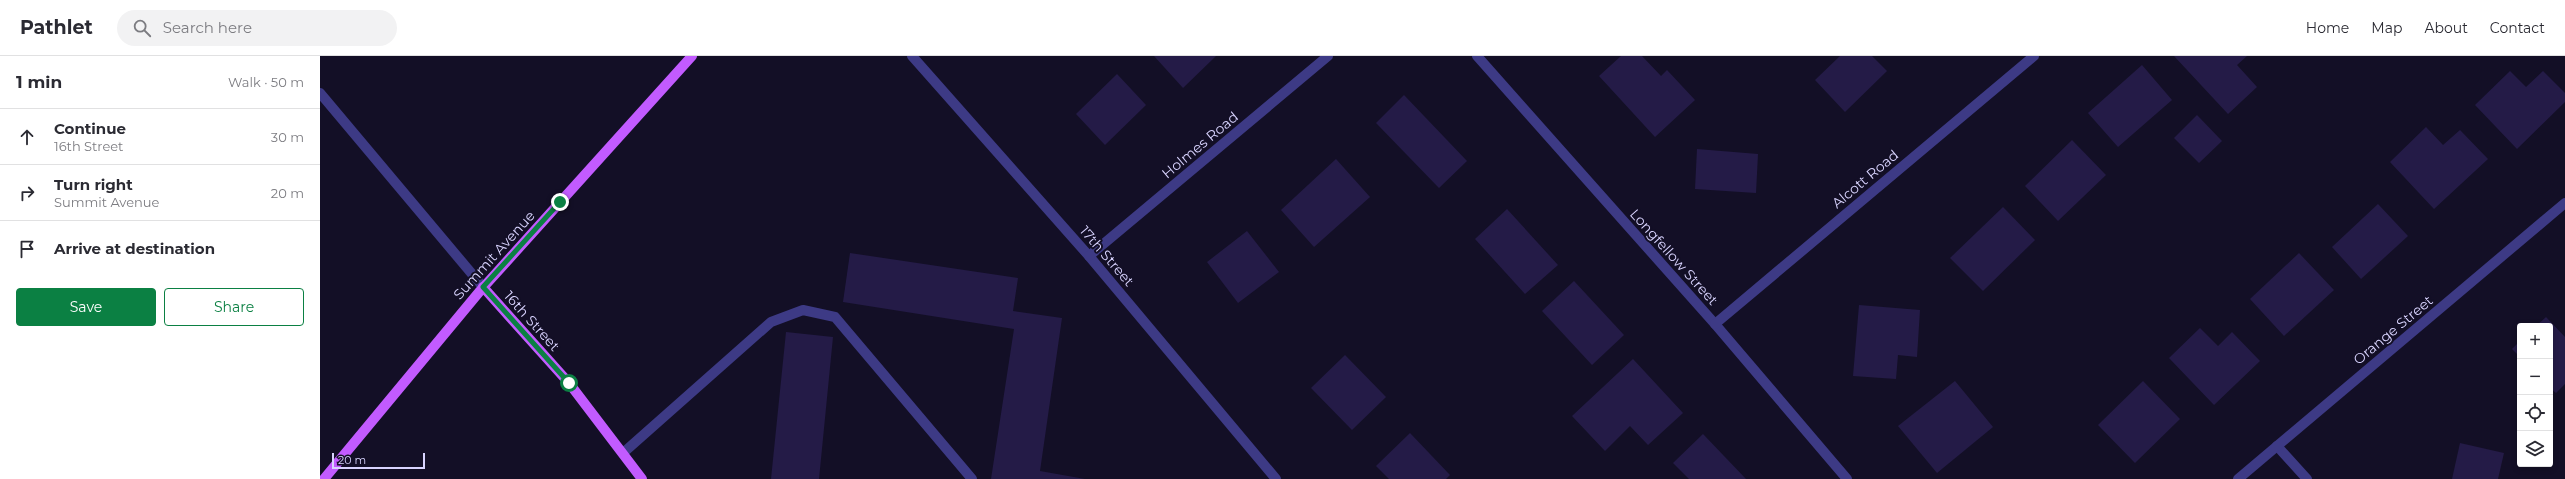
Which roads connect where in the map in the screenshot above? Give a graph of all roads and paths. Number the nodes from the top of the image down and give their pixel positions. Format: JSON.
{"nodes":[{"id":1,"x":692,"y":56,"type":"edge"},
{"id":2,"x":912,"y":56,"type":"edge"},
{"id":3,"x":1328,"y":56,"type":"edge"},
{"id":4,"x":1477,"y":56,"type":"edge"},
{"id":5,"x":2034,"y":56,"type":"edge"},
{"id":6,"x":320,"y":93,"type":"edge"},
{"id":7,"x":2565,"y":202,"type":"edge"},
{"id":8,"x":1089,"y":256,"type":"junction"},
{"id":9,"x":483,"y":287,"type":"junction"},
{"id":10,"x":1715,"y":324,"type":"junction"},
{"id":11,"x":2277,"y":446,"type":"junction"},
{"id":12,"x":623,"y":453,"type":"junction"},
{"id":13,"x":324,"y":479,"type":"edge"},
{"id":14,"x":642,"y":479,"type":"edge"},
{"id":15,"x":972,"y":479,"type":"edge"},
{"id":16,"x":1276,"y":479,"type":"edge"},
{"id":17,"x":1847,"y":479,"type":"edge"},
{"id":18,"x":2238,"y":479,"type":"edge"},
{"id":19,"x":2307,"y":479,"type":"edge"}],
"edges":[{"from":1,"to":9,"type":"main road","name":"Summit Avenue"},
{"from":2,"to":8,"type":"street","name":"17th Street"},
{"from":3,"to":8,"type":"street","name":"Holmes Road"},
{"from":4,"to":10,"type":"street","name":"Longfellow Street"},
{"from":5,"to":10,"type":"street","name":"Alcott Road"},
{"from":6,"to":9,"type":"street","name":"16th Street"},
{"from":7,"to":11,"type":"street","name":"Orange Street"},
{"from":8,"to":16,"type":"street","name":"17th Street"},
{"from":9,"to":12,"type":"main road","name":"16th Street"},
{"from":9,"to":13,"type":"main road","name":"Summit Avenue"},
{"from":10,"to":17,"type":"street","name":"Longfellow Street"},
{"from":11,"to":18,"type":"street","name":"Orange Street"},
{"from":11,"to":19,"type":"street"},
{"from":12,"to":14,"type":"main road","name":"16th Street"},
{"from":12,"to":15,"type":"street"}]}
